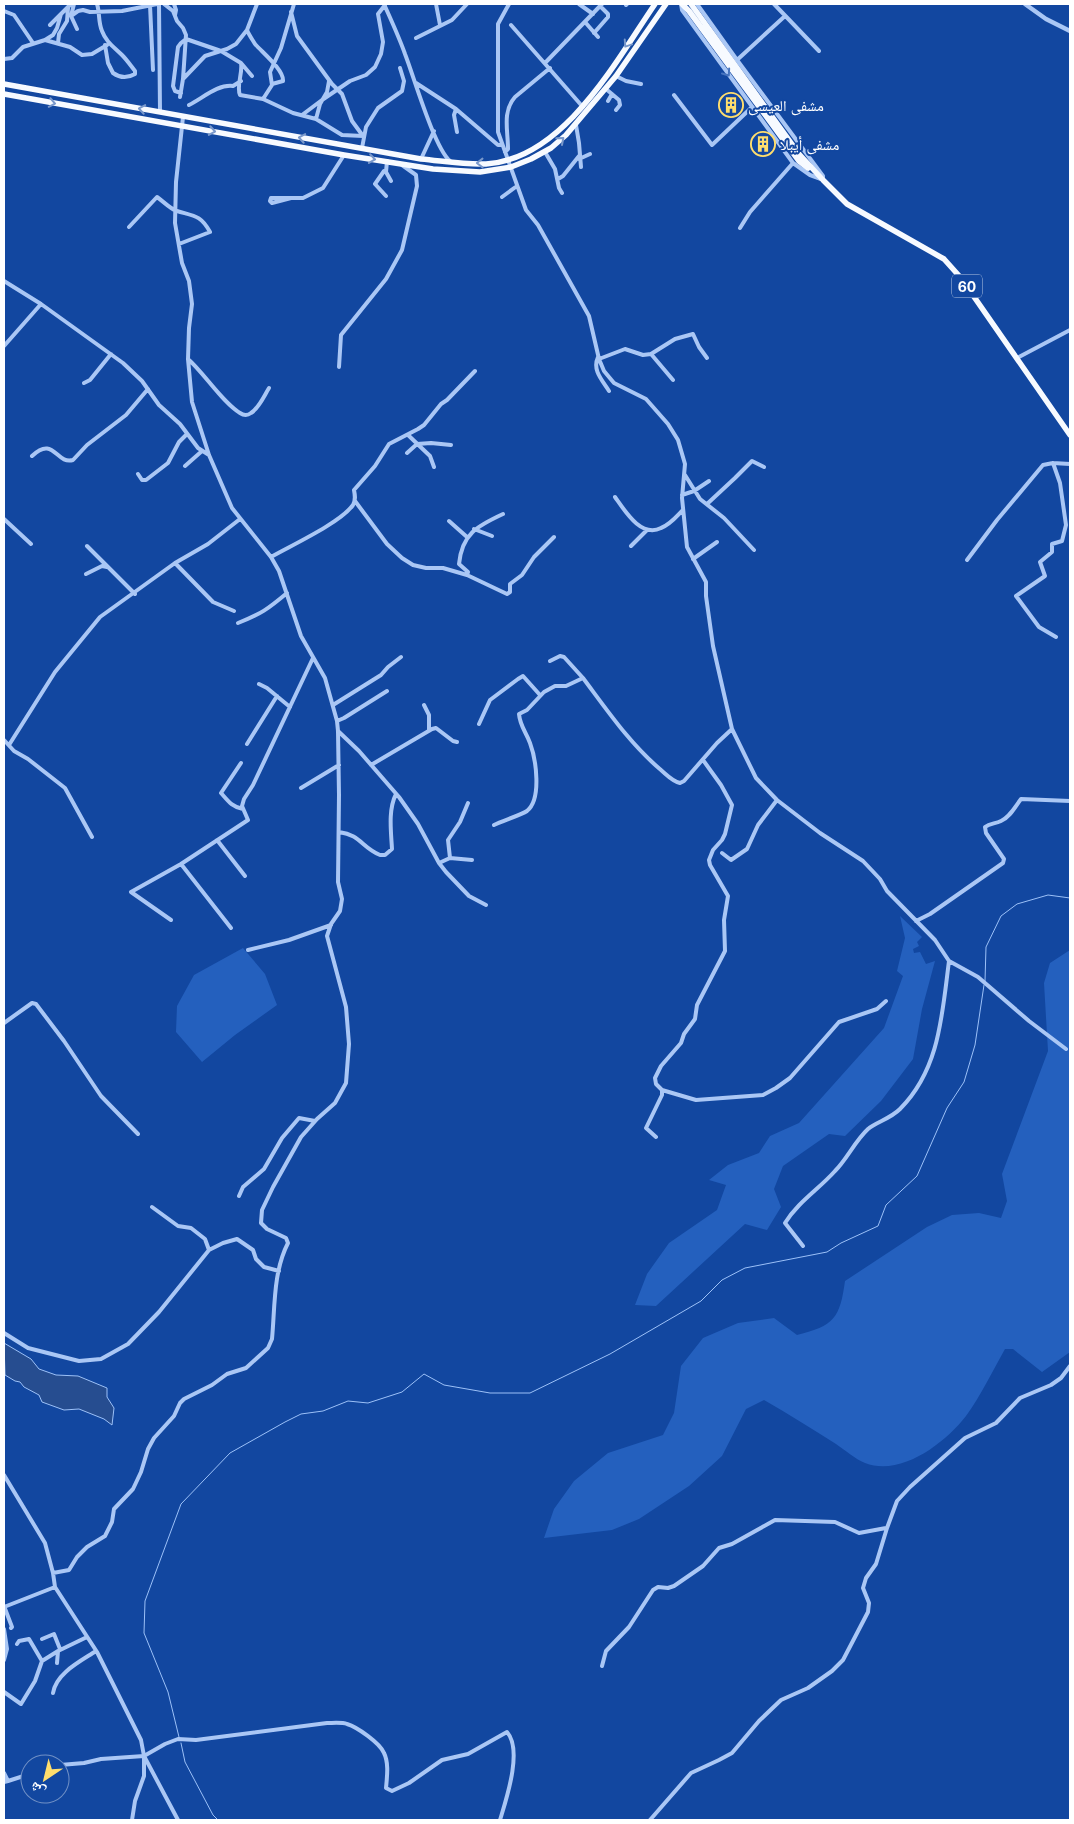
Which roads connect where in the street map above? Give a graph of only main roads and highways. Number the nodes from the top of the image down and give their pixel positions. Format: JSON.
{"nodes":[{"id":1,"x":654,"y":4,"type":"edge"},
{"id":2,"x":666,"y":4,"type":"edge"},
{"id":3,"x":682,"y":4,"type":"edge"},
{"id":4,"x":691,"y":4,"type":"edge"},
{"id":5,"x":4,"y":84,"type":"edge"},
{"id":6,"x":4,"y":94,"type":"edge"},
{"id":7,"x":823,"y":180,"type":"junction"},
{"id":8,"x":1070,"y":435,"type":"edge"}],
"edges":[{"from":1,"to":5,"type":"main road","one_way":true},
{"from":6,"to":2,"type":"main road","one_way":true},
{"from":3,"to":7,"type":"main road"},
{"from":4,"to":7,"type":"main road"},
{"from":7,"to":8,"type":"main road","number":"60"}]}
